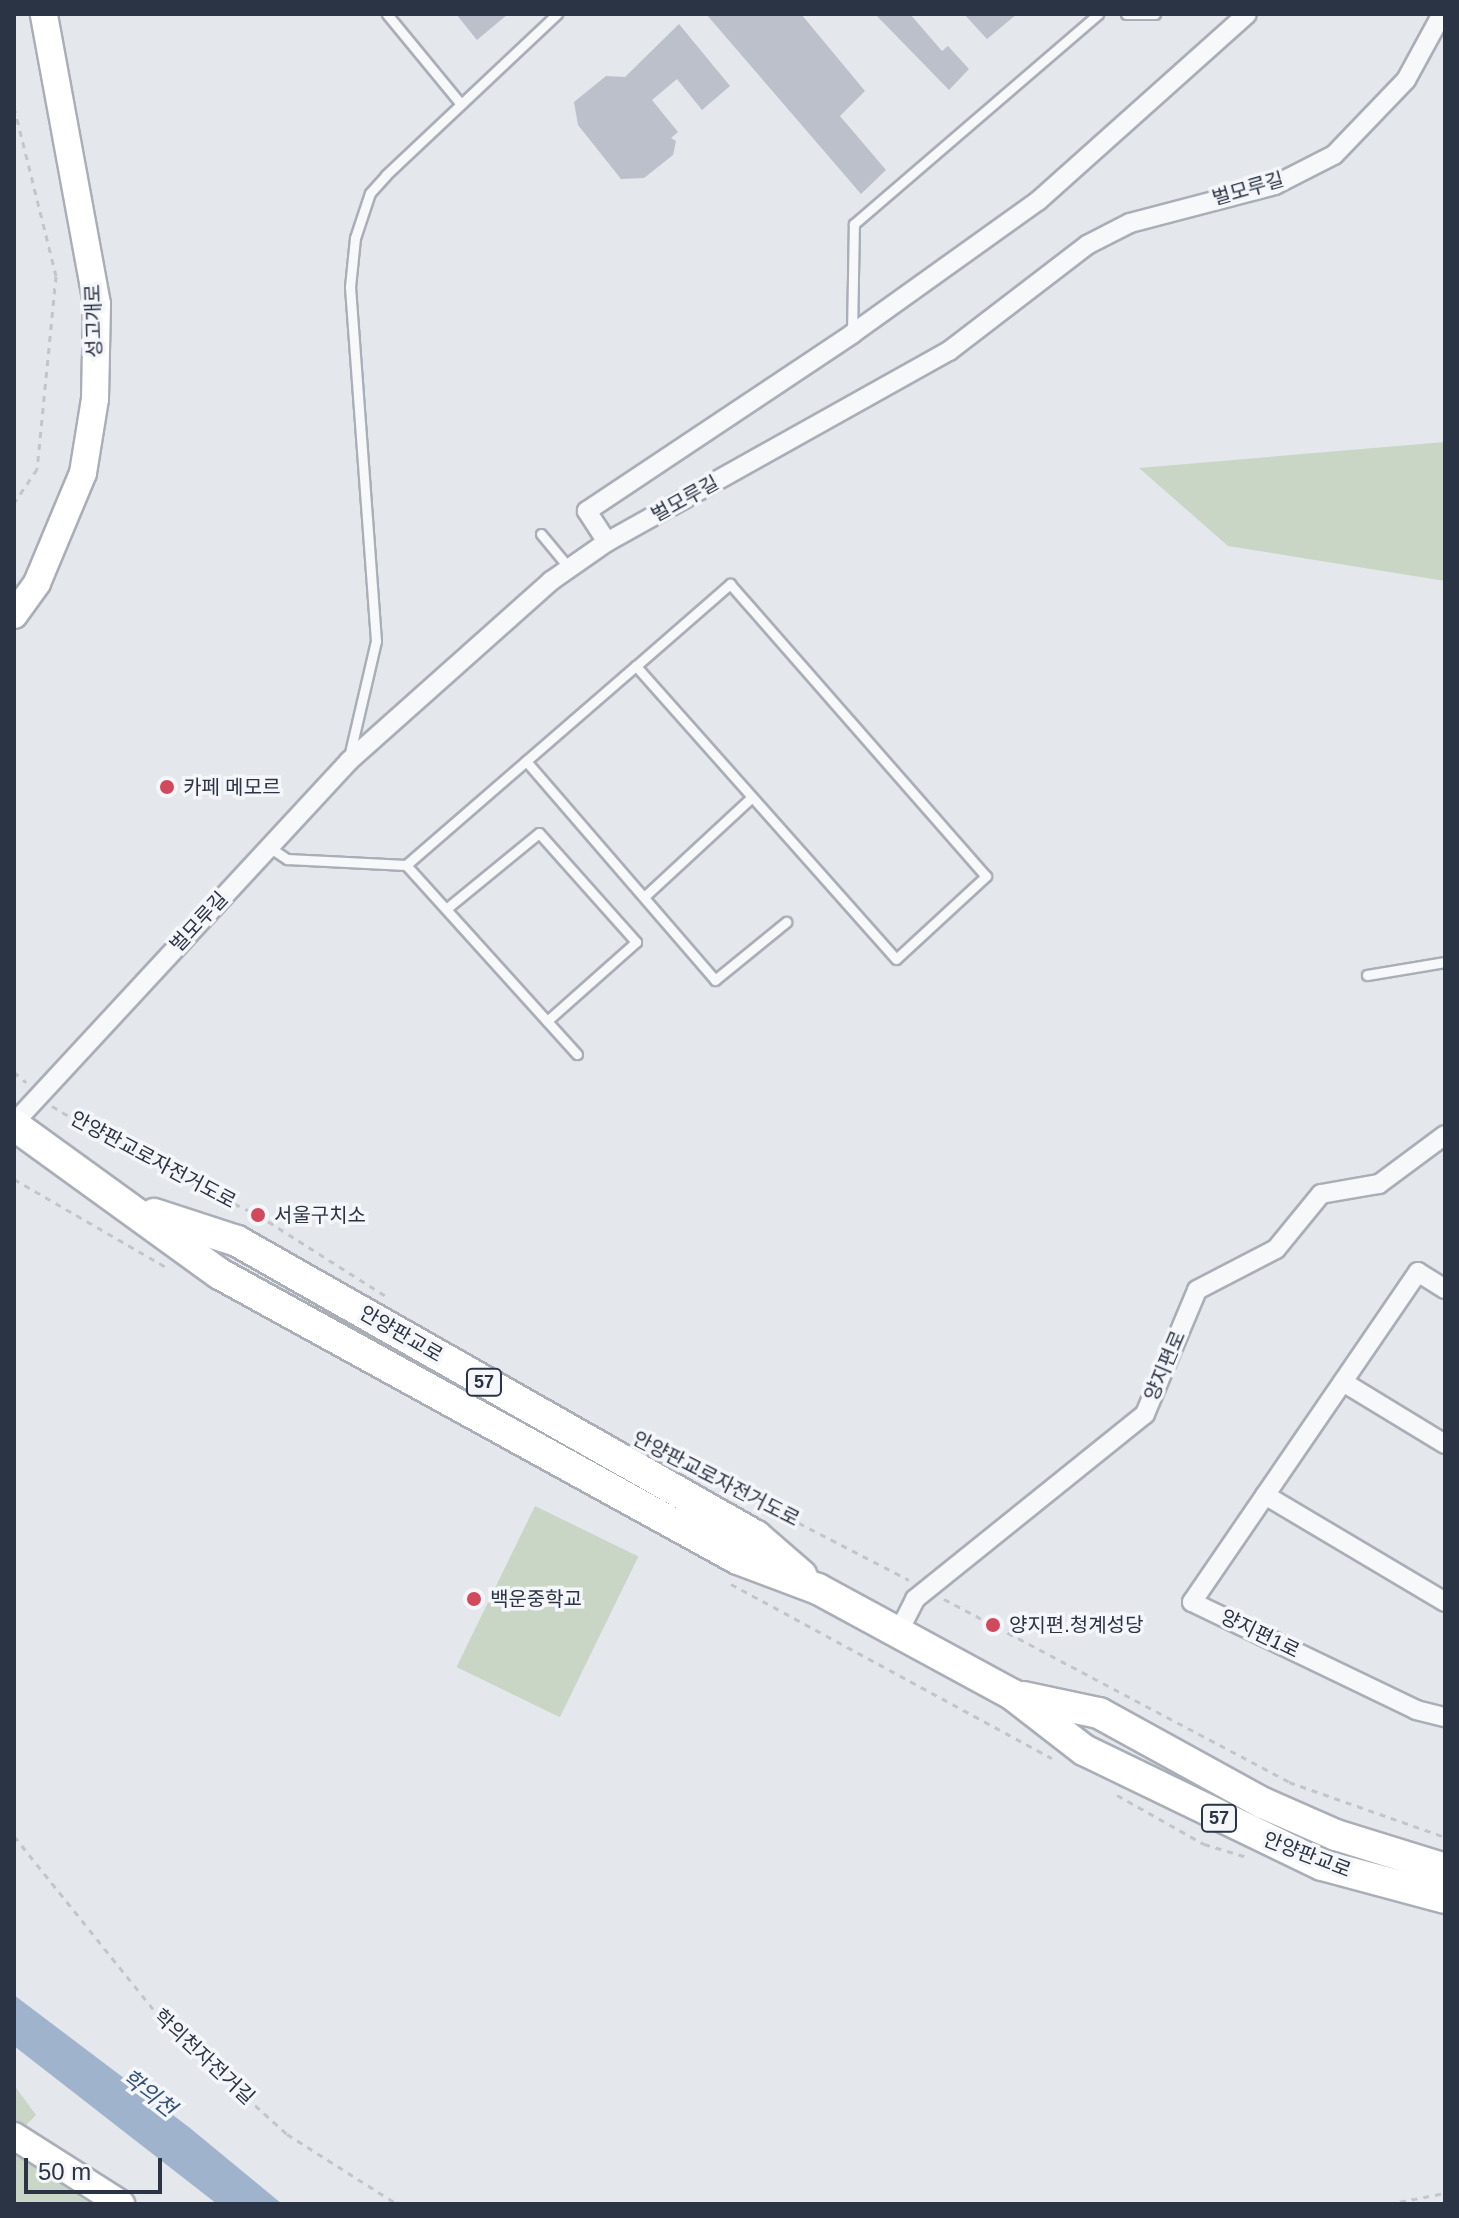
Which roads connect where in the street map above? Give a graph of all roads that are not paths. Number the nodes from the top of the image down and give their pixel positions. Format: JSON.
{"nodes":[{"id":1,"x":44,"y":14,"type":"edge"},
{"id":2,"x":387,"y":14,"type":"edge"},
{"id":3,"x":557,"y":14,"type":"edge"},
{"id":4,"x":1098,"y":14,"type":"edge"},
{"id":5,"x":1126,"y":14,"type":"edge"},
{"id":6,"x":1155,"y":14,"type":"edge"},
{"id":7,"x":1247,"y":14,"type":"edge"},
{"id":8,"x":1442,"y":14,"type":"edge"},
{"id":9,"x":460,"y":103,"type":"junction"},
{"id":10,"x":852,"y":334,"type":"junction"},
{"id":11,"x":541,"y":534,"type":"dead end"},
{"id":12,"x":607,"y":542,"type":"junction"},
{"id":13,"x":570,"y":569,"type":"junction"},
{"id":14,"x":14,"y":615,"type":"edge"},
{"id":15,"x":636,"y":666,"type":"junction"},
{"id":16,"x":349,"y":761,"type":"junction"},
{"id":17,"x":526,"y":761,"type":"junction"},
{"id":18,"x":752,"y":797,"type":"junction"},
{"id":19,"x":269,"y":847,"type":"junction"},
{"id":20,"x":406,"y":865,"type":"junction"},
{"id":21,"x":644,"y":897,"type":"junction"},
{"id":22,"x":446,"y":909,"type":"junction"},
{"id":23,"x":786,"y":922,"type":"dead end"},
{"id":24,"x":1445,"y":962,"type":"edge"},
{"id":25,"x":1367,"y":975,"type":"dead end"},
{"id":26,"x":547,"y":1021,"type":"junction"},
{"id":27,"x":577,"y":1054,"type":"dead end"},
{"id":28,"x":14,"y":1124,"type":"edge"},
{"id":29,"x":1445,"y":1135,"type":"edge"},
{"id":30,"x":1445,"y":1289,"type":"edge"},
{"id":31,"x":1343,"y":1382,"type":"junction"},
{"id":32,"x":1445,"y":1444,"type":"edge"},
{"id":33,"x":1265,"y":1495,"type":"junction"},
{"id":34,"x":1445,"y":1602,"type":"edge"},
{"id":35,"x":898,"y":1633,"type":"junction"},
{"id":36,"x":1013,"y":1695,"type":"junction"},
{"id":37,"x":1445,"y":1717,"type":"edge"},
{"id":38,"x":1445,"y":1869,"type":"edge"},
{"id":39,"x":1445,"y":1898,"type":"edge"},
{"id":40,"x":14,"y":2136,"type":"edge"},
{"id":41,"x":121,"y":2204,"type":"edge"}],
"edges":[{"from":1,"to":14,"type":"street","name":"성고개로"},
{"from":2,"to":9,"type":"lane"},
{"from":3,"to":9,"type":"lane"},
{"from":4,"to":10,"type":"lane"},
{"from":5,"to":6,"type":"lane"},
{"from":7,"to":10,"type":"street"},
{"from":8,"to":12,"type":"street","name":"벌모루길"},
{"from":9,"to":16,"type":"lane"},
{"from":10,"to":12,"type":"street"},
{"from":11,"to":13,"type":"lane"},
{"from":12,"to":13,"type":"street","name":"벌모루길"},
{"from":13,"to":16,"type":"street","name":"벌모루길"},
{"from":15,"to":17,"type":"lane"},
{"from":15,"to":18,"type":"lane"},
{"from":15,"to":18,"type":"lane"},
{"from":16,"to":19,"type":"street","name":"벌모루길"},
{"from":17,"to":20,"type":"lane"},
{"from":17,"to":21,"type":"lane"},
{"from":18,"to":21,"type":"lane"},
{"from":19,"to":20,"type":"lane"},
{"from":19,"to":28,"type":"street","name":"벌모루길"},
{"from":20,"to":22,"type":"lane"},
{"from":21,"to":23,"type":"lane"},
{"from":22,"to":26,"type":"lane"},
{"from":22,"to":26,"type":"lane"},
{"from":24,"to":25,"type":"lane"},
{"from":26,"to":27,"type":"lane"},
{"from":28,"to":35,"type":"main road","name":"안양판교로","number":"57"},
{"from":29,"to":35,"type":"street","name":"양지편로"},
{"from":30,"to":31,"type":"street","name":"양지편1로"},
{"from":31,"to":32,"type":"street"},
{"from":31,"to":33,"type":"street","name":"양지편1로"},
{"from":33,"to":34,"type":"street"},
{"from":33,"to":37,"type":"street","name":"양지편1로"},
{"from":35,"to":36,"type":"main road","name":"안양판교로","number":"57"},
{"from":36,"to":38,"type":"main road","name":"안양판교로","number":"57"},
{"from":36,"to":39,"type":"main road","name":"안양판교로","number":"57"},
{"from":40,"to":41,"type":"street"}]}
